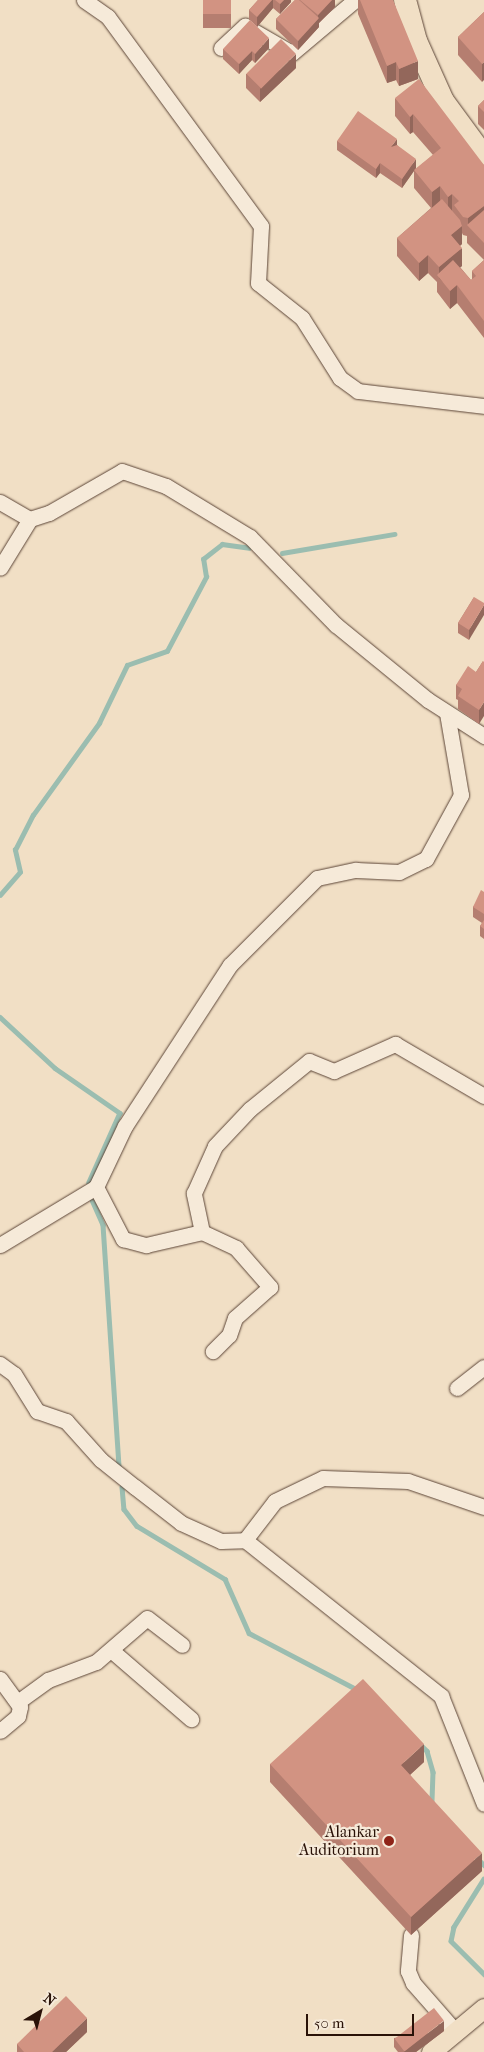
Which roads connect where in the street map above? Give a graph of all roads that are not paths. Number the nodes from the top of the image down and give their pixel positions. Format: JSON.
{"nodes":[{"id":1,"x":84,"y":0,"type":"edge"},
{"id":2,"x":355,"y":0,"type":"edge"},
{"id":3,"x":404,"y":0,"type":"edge"},
{"id":4,"x":221,"y":48,"type":"edge"},
{"id":5,"x":484,"y":157,"type":"edge"},
{"id":6,"x":484,"y":406,"type":"edge"},
{"id":7,"x":0,"y":502,"type":"edge"},
{"id":8,"x":30,"y":519,"type":"junction"},
{"id":9,"x":0,"y":568,"type":"edge"},
{"id":10,"x":447,"y":713,"type":"junction"},
{"id":11,"x":484,"y":736,"type":"edge"},
{"id":12,"x":484,"y":1096,"type":"edge"},
{"id":13,"x":96,"y":1187,"type":"junction"},
{"id":14,"x":202,"y":1232,"type":"junction"},
{"id":15,"x":0,"y":1244,"type":"edge"},
{"id":16,"x":213,"y":1351,"type":"dead end"},
{"id":17,"x":0,"y":1364,"type":"edge"},
{"id":18,"x":484,"y":1367,"type":"edge"},
{"id":19,"x":457,"y":1388,"type":"dead end"},
{"id":20,"x":484,"y":1507,"type":"edge"},
{"id":21,"x":245,"y":1540,"type":"junction"},
{"id":22,"x":182,"y":1645,"type":"dead end"},
{"id":23,"x":111,"y":1650,"type":"junction"},
{"id":24,"x":0,"y":1679,"type":"edge"},
{"id":25,"x":19,"y":1701,"type":"junction"},
{"id":26,"x":191,"y":1719,"type":"dead end"},
{"id":27,"x":0,"y":1731,"type":"edge"},
{"id":28,"x":484,"y":1804,"type":"edge"},
{"id":29,"x":412,"y":1935,"type":"dead end"},
{"id":30,"x":484,"y":2008,"type":"edge"},
{"id":31,"x":456,"y":2032,"type":"junction"},
{"id":32,"x":431,"y":2052,"type":"edge"}],
"edges":[{"from":1,"to":6,"type":"street"},
{"from":2,"to":4,"type":"street"},
{"from":3,"to":5,"type":"highway"},
{"from":7,"to":8,"type":"street"},
{"from":8,"to":9,"type":"street"},
{"from":8,"to":10,"type":"street"},
{"from":10,"to":11,"type":"street"},
{"from":10,"to":13,"type":"street"},
{"from":12,"to":14,"type":"street"},
{"from":13,"to":14,"type":"street"},
{"from":13,"to":15,"type":"street"},
{"from":14,"to":16,"type":"street"},
{"from":17,"to":21,"type":"street"},
{"from":18,"to":19,"type":"street"},
{"from":20,"to":21,"type":"street"},
{"from":21,"to":28,"type":"street"},
{"from":22,"to":23,"type":"street"},
{"from":23,"to":25,"type":"street"},
{"from":23,"to":26,"type":"street"},
{"from":24,"to":25,"type":"street"},
{"from":25,"to":27,"type":"street"},
{"from":29,"to":31,"type":"street"},
{"from":30,"to":31,"type":"main road"},
{"from":31,"to":32,"type":"main road"}]}
